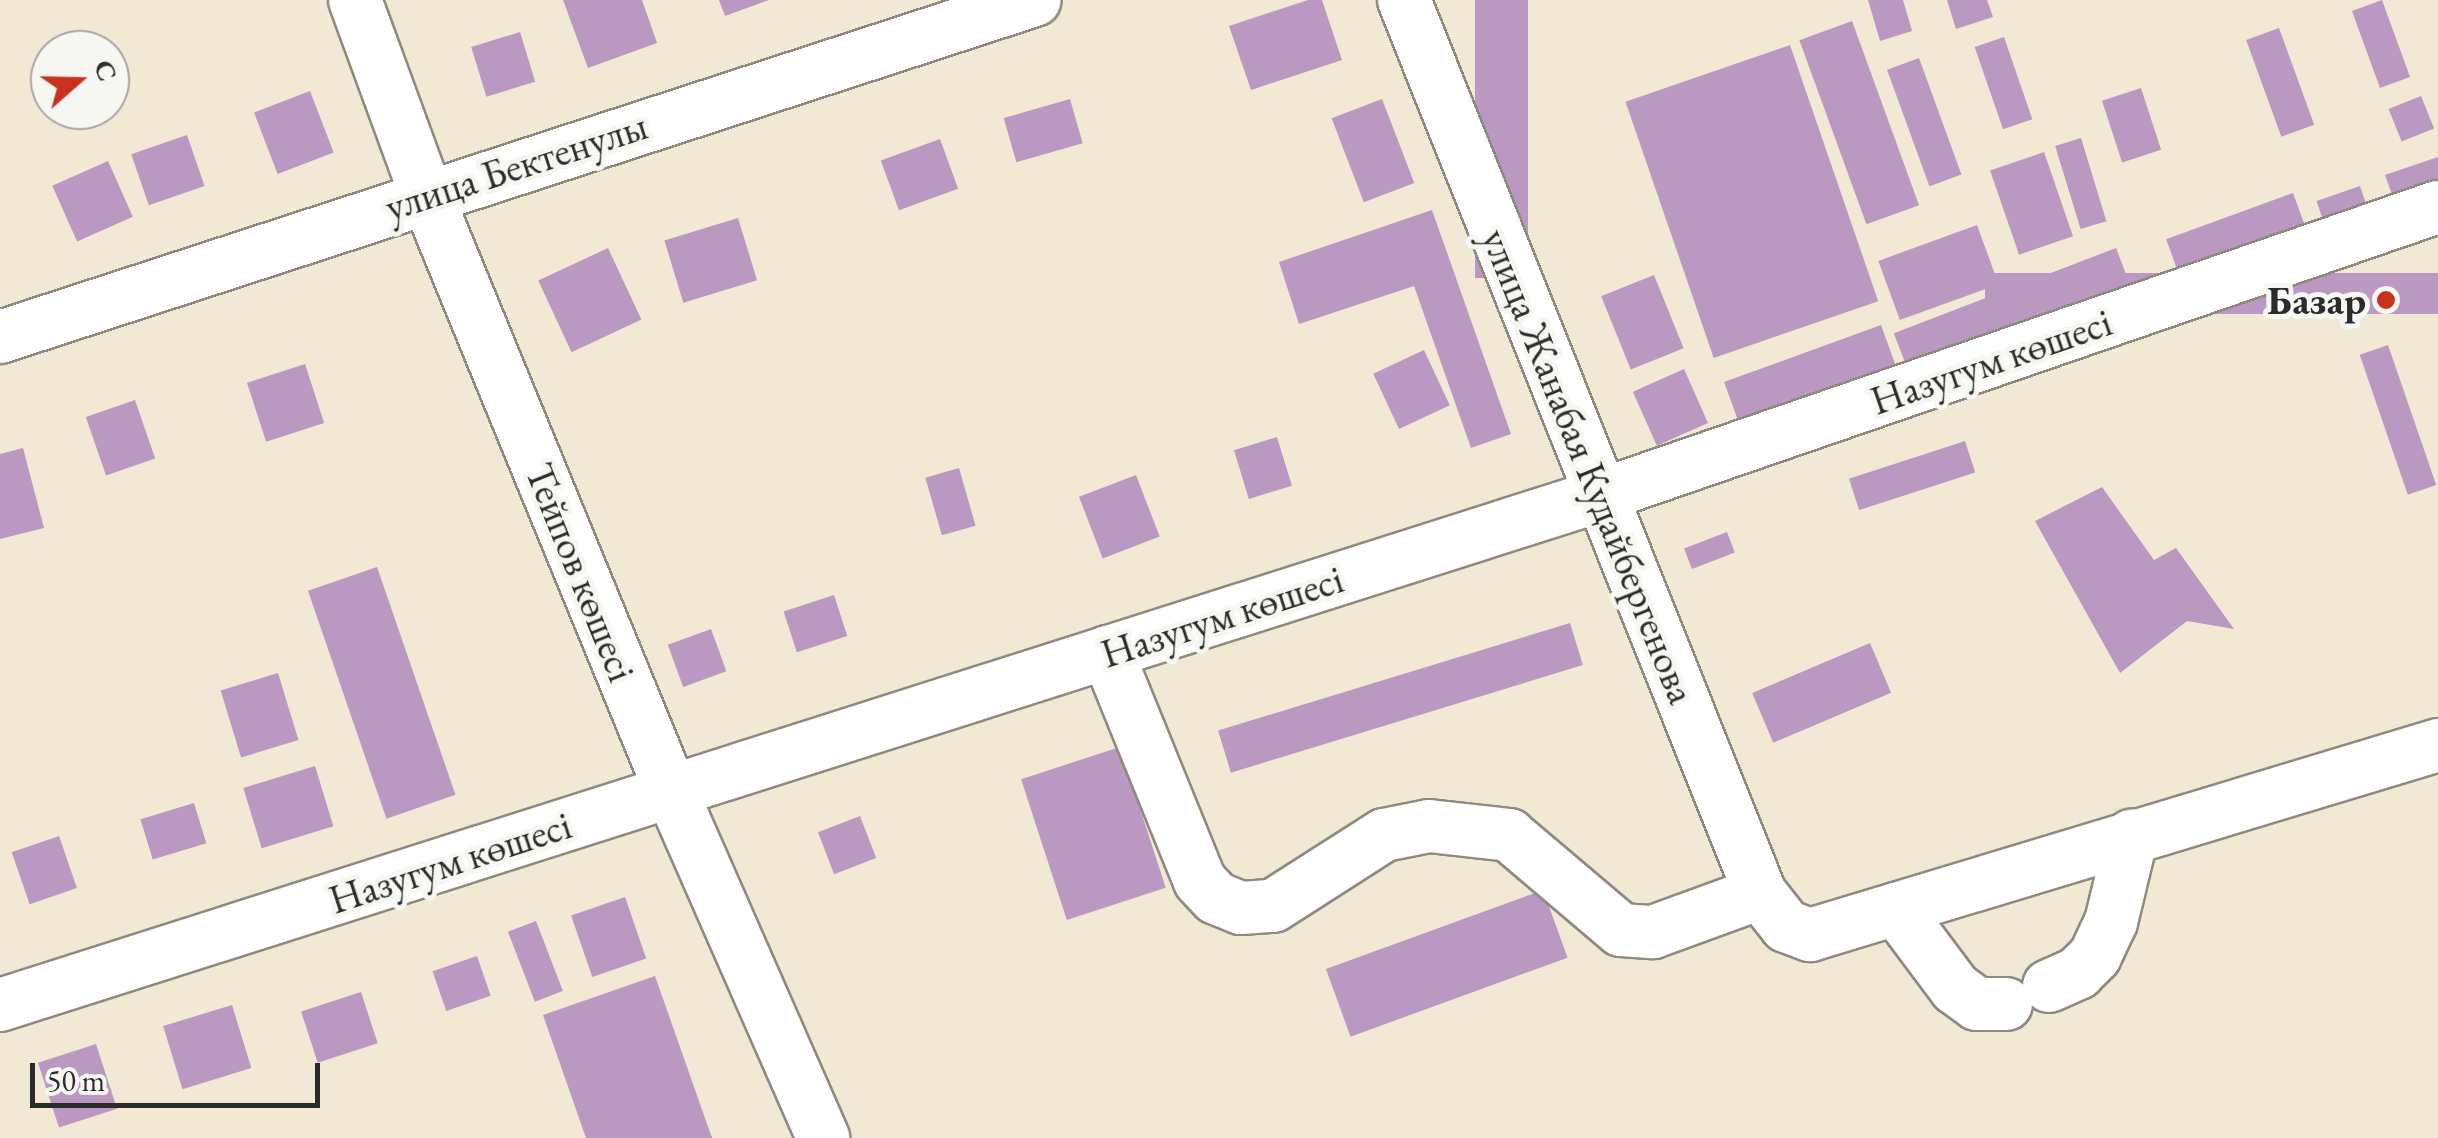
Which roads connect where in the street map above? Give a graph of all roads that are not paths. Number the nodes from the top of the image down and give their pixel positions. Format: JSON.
{"nodes":[{"id":1,"x":355,"y":0,"type":"edge"},
{"id":2,"x":1034,"y":0,"type":"edge"},
{"id":3,"x":1404,"y":0,"type":"edge"},
{"id":4,"x":426,"y":194,"type":"junction"},
{"id":5,"x":2438,"y":207,"type":"edge"},
{"id":6,"x":0,"y":337,"type":"edge"},
{"id":7,"x":1599,"y":496,"type":"junction"},
{"id":8,"x":1107,"y":652,"type":"junction"},
{"id":9,"x":2438,"y":744,"type":"edge"},
{"id":10,"x":671,"y":791,"type":"junction"},
{"id":11,"x":2132,"y":835,"type":"junction"},
{"id":12,"x":1773,"y":909,"type":"junction"},
{"id":13,"x":1896,"y":909,"type":"junction"},
{"id":14,"x":0,"y":1005,"type":"edge"},
{"id":15,"x":822,"y":1138,"type":"edge"}],
"edges":[{"from":1,"to":4,"type":"street","name":"Тейпов көшесі"},
{"from":2,"to":4,"type":"street","name":"улица Бектенулы"},
{"from":3,"to":7,"type":"street","name":"улица Жанабая Кудайбергенова"},
{"from":4,"to":6,"type":"street","name":"улица Бектенулы"},
{"from":4,"to":10,"type":"street","name":"Тейпов көшесі"},
{"from":5,"to":7,"type":"street","name":"Назугум көшесі"},
{"from":7,"to":8,"type":"street","name":"Назугум көшесі"},
{"from":7,"to":12,"type":"street","name":"улица Жанабая Кудайбергенова"},
{"from":8,"to":10,"type":"street","name":"Назугум көшесі"},
{"from":8,"to":12,"type":"street"},
{"from":9,"to":11,"type":"street"},
{"from":10,"to":14,"type":"street","name":"Назугум көшесі"},
{"from":10,"to":15,"type":"street","name":"Тейпов көшесі"},
{"from":11,"to":13,"type":"street"},
{"from":11,"to":13,"type":"street"},
{"from":12,"to":13,"type":"street"}]}
